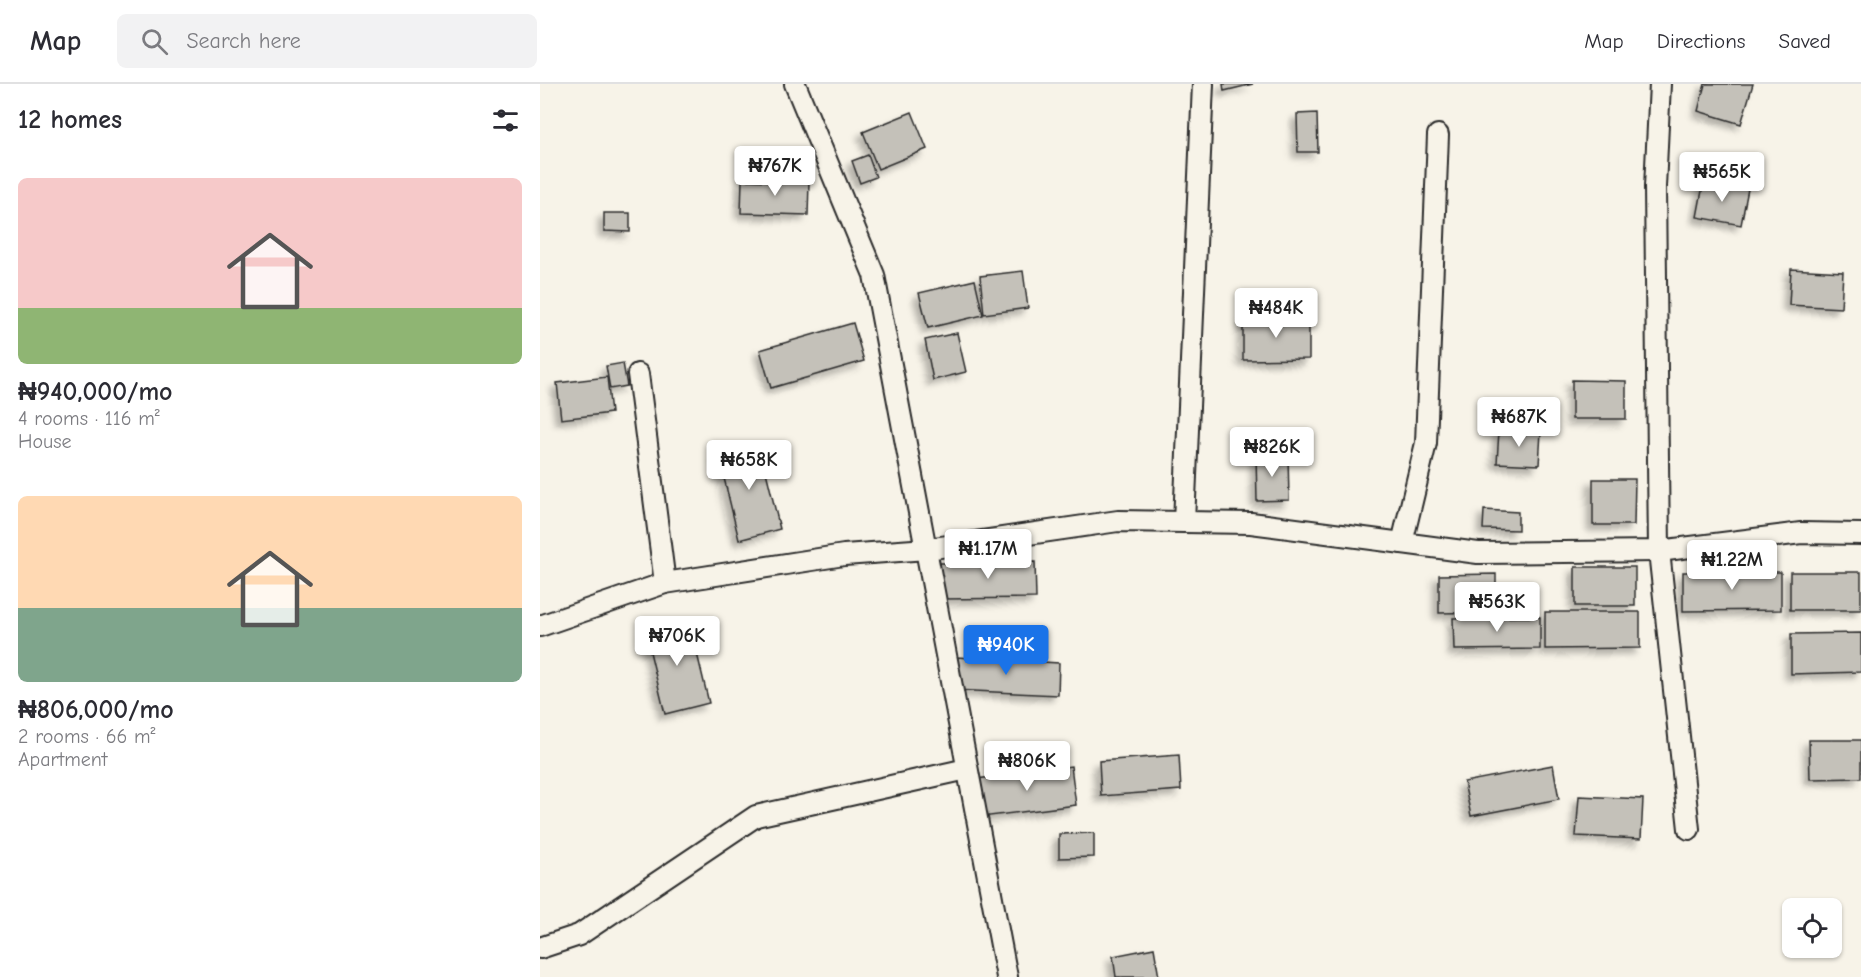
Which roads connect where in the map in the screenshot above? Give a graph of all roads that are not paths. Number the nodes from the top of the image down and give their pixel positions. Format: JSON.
{"nodes":[{"id":1,"x":795,"y":84,"type":"edge"},
{"id":2,"x":1203,"y":84,"type":"edge"},
{"id":3,"x":1660,"y":84,"type":"edge"},
{"id":4,"x":1438,"y":135,"type":"dead end"},
{"id":5,"x":638,"y":374,"type":"dead end"},
{"id":6,"x":1184,"y":522,"type":"junction"},
{"id":7,"x":1861,"y":534,"type":"edge"},
{"id":8,"x":1402,"y":543,"type":"junction"},
{"id":9,"x":927,"y":549,"type":"junction"},
{"id":10,"x":1659,"y":551,"type":"junction"},
{"id":11,"x":665,"y":583,"type":"junction"},
{"id":12,"x":540,"y":626,"type":"edge"},
{"id":13,"x":968,"y":769,"type":"junction"},
{"id":14,"x":1689,"y":829,"type":"dead end"},
{"id":15,"x":540,"y":948,"type":"edge"},
{"id":16,"x":1006,"y":977,"type":"edge"}],
"edges":[{"from":1,"to":9,"type":"street"},
{"from":2,"to":6,"type":"street"},
{"from":3,"to":10,"type":"street"},
{"from":4,"to":8,"type":"street"},
{"from":5,"to":11,"type":"street"},
{"from":6,"to":8,"type":"street"},
{"from":6,"to":9,"type":"street"},
{"from":7,"to":10,"type":"street"},
{"from":8,"to":10,"type":"street"},
{"from":9,"to":11,"type":"street"},
{"from":9,"to":13,"type":"street"},
{"from":10,"to":14,"type":"street"},
{"from":11,"to":12,"type":"street"},
{"from":13,"to":15,"type":"street"},
{"from":13,"to":16,"type":"street"}]}
